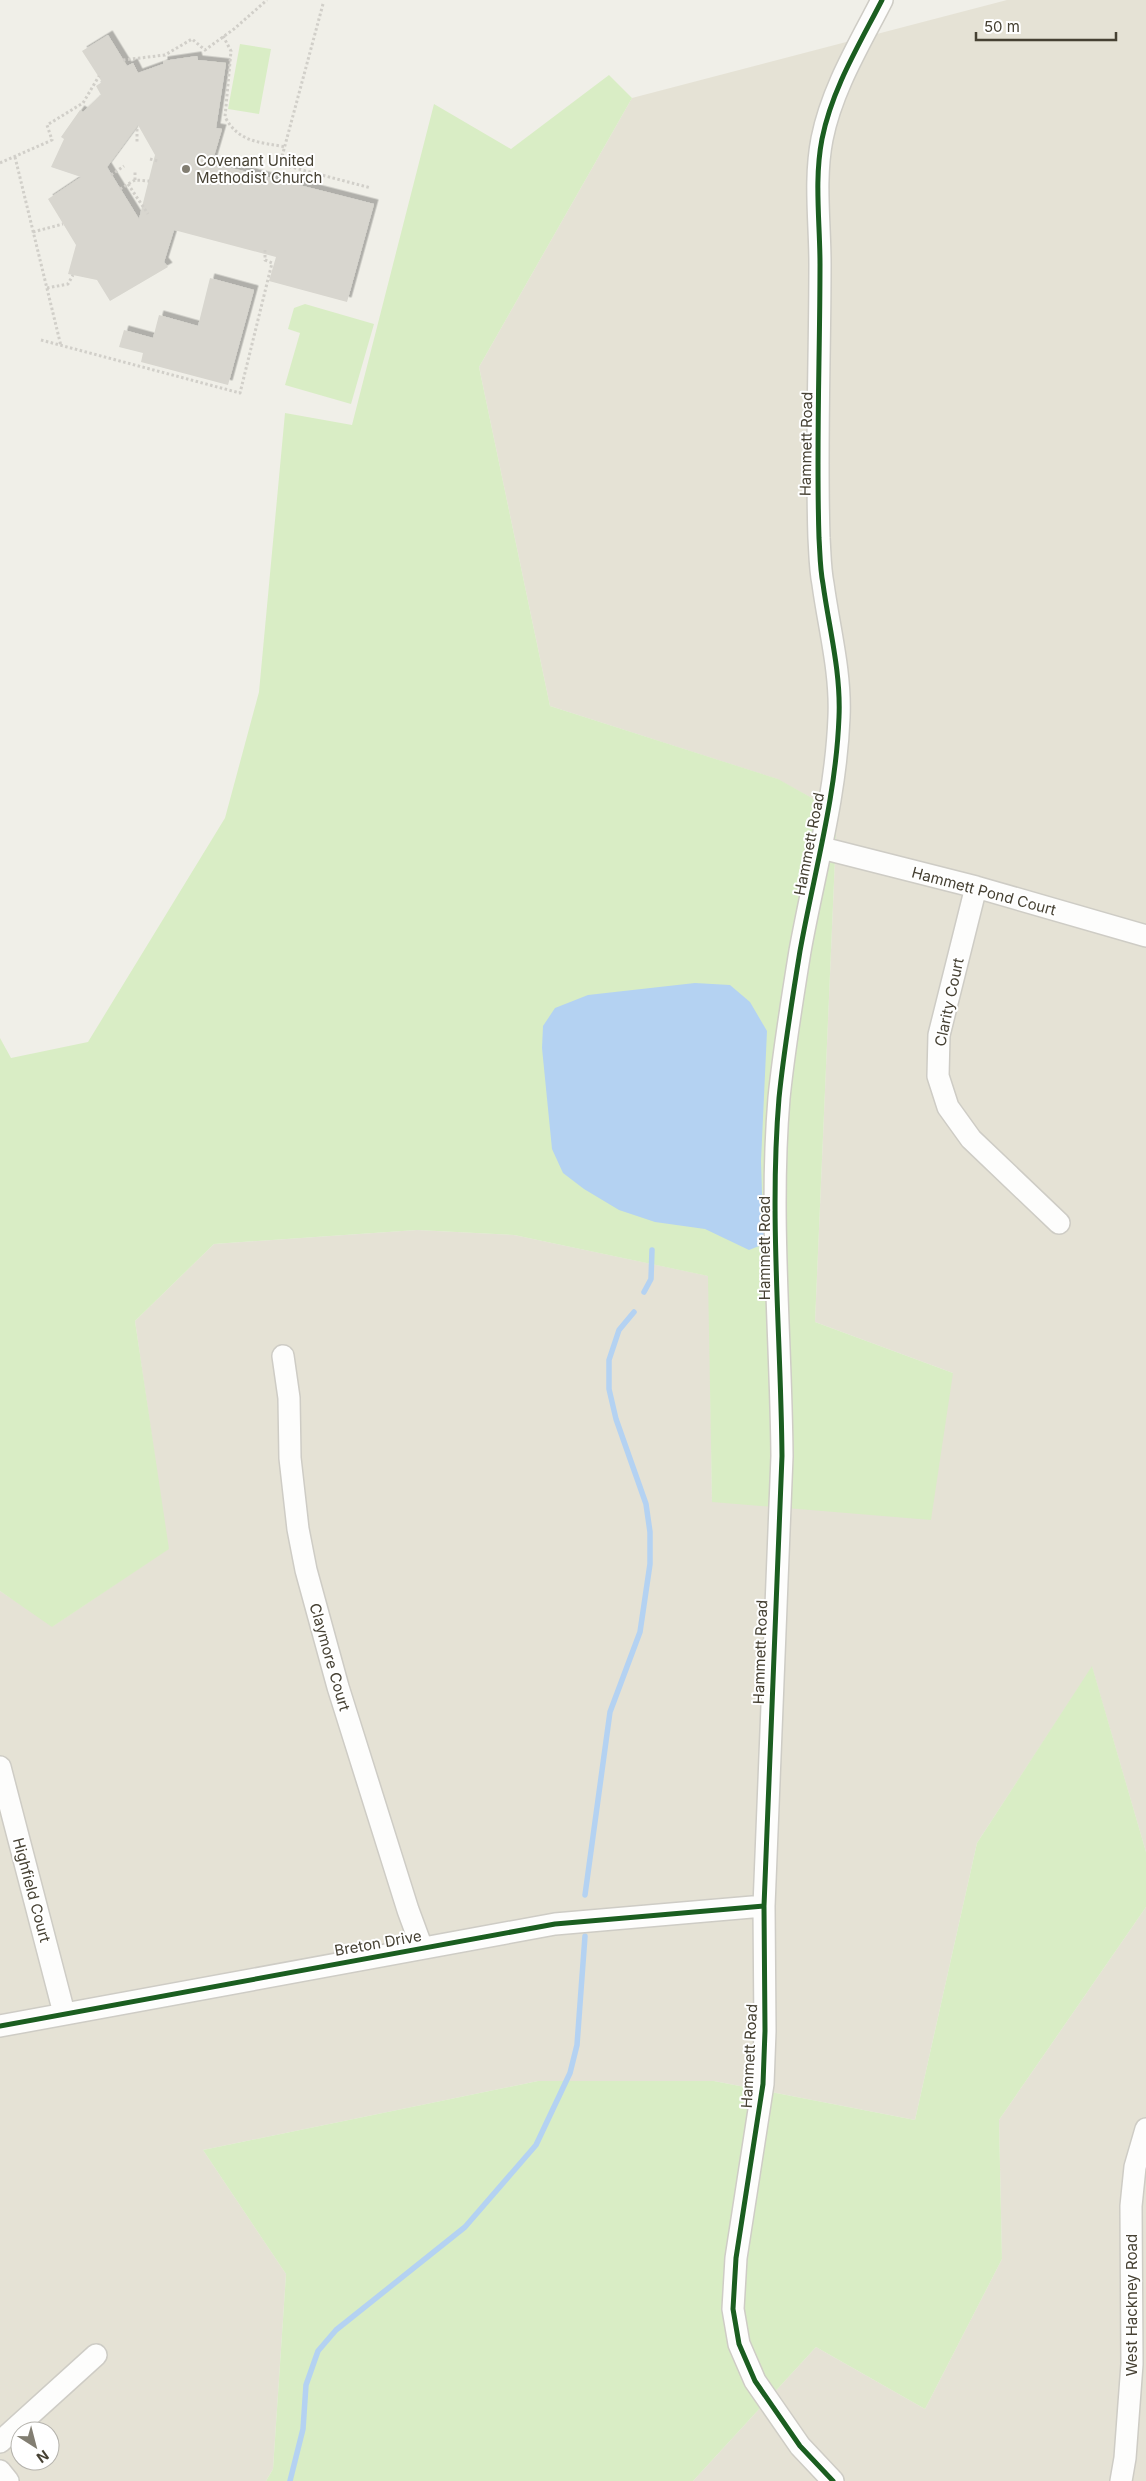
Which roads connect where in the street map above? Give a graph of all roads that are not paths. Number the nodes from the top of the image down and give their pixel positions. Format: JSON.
{"nodes":[{"id":1,"x":882,"y":0,"type":"edge"},
{"id":2,"x":822,"y":848,"type":"junction"},
{"id":3,"x":976,"y":887,"type":"junction"},
{"id":4,"x":1146,"y":936,"type":"edge"},
{"id":5,"x":1059,"y":1223,"type":"dead end"},
{"id":6,"x":283,"y":1356,"type":"dead end"},
{"id":7,"x":0,"y":1768,"type":"edge"},
{"id":8,"x":764,"y":1906,"type":"junction"},
{"id":9,"x":422,"y":1948,"type":"junction"},
{"id":10,"x":64,"y":2013,"type":"junction"},
{"id":11,"x":0,"y":2026,"type":"edge"},
{"id":12,"x":1146,"y":2129,"type":"edge"},
{"id":13,"x":1138,"y":2252,"type":"edge"},
{"id":14,"x":96,"y":2355,"type":"dead end"},
{"id":15,"x":0,"y":2442,"type":"edge"},
{"id":16,"x":0,"y":2471,"type":"edge"},
{"id":17,"x":8,"y":2481,"type":"edge"},
{"id":18,"x":833,"y":2481,"type":"edge"},
{"id":19,"x":1121,"y":2481,"type":"edge"}],
"edges":[{"from":1,"to":2,"type":"street","name":"Hammett Road"},
{"from":2,"to":3,"type":"street","name":"Hammett Pond Court"},
{"from":2,"to":8,"type":"street","name":"Hammett Road"},
{"from":3,"to":4,"type":"street","name":"Hammett Pond Court"},
{"from":3,"to":5,"type":"street","name":"Clarity Court"},
{"from":6,"to":9,"type":"street","name":"Claymore Court"},
{"from":7,"to":10,"type":"street","name":"Highfield Court"},
{"from":8,"to":9,"type":"street","name":"Breton Drive"},
{"from":8,"to":18,"type":"street","name":"Hammett Road"},
{"from":9,"to":10,"type":"street","name":"Breton Drive"},
{"from":10,"to":11,"type":"street","name":"Breton Drive"},
{"from":12,"to":13,"type":"street","name":"West Hackney Road"},
{"from":13,"to":19,"type":"street","name":"West Hackney Road"},
{"from":14,"to":15,"type":"street"},
{"from":16,"to":17,"type":"street"}]}
